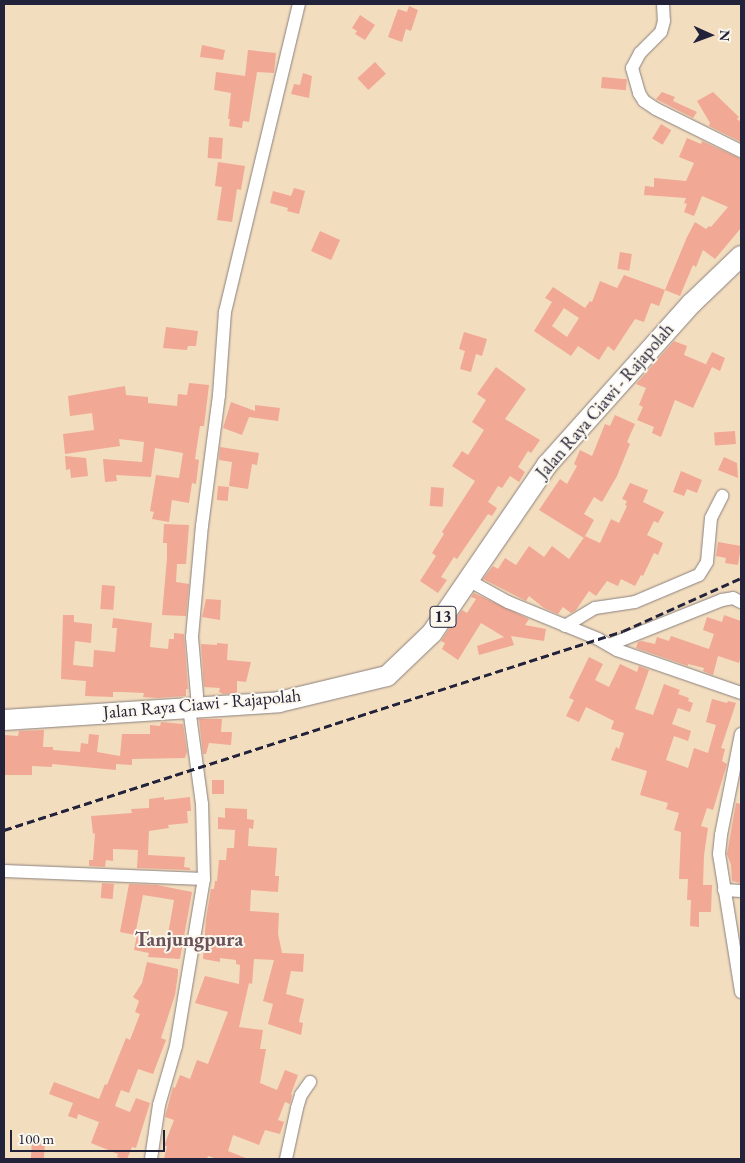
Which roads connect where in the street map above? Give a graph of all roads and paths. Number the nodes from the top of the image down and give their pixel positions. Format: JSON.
{"nodes":[{"id":1,"x":299,"y":4,"type":"edge"},
{"id":2,"x":663,"y":4,"type":"edge"},
{"id":3,"x":741,"y":151,"type":"edge"},
{"id":4,"x":741,"y":256,"type":"edge"},
{"id":5,"x":722,"y":496,"type":"dead end"},
{"id":6,"x":468,"y":580,"type":"junction"},
{"id":7,"x":741,"y":602,"type":"edge"},
{"id":8,"x":565,"y":626,"type":"junction"},
{"id":9,"x":609,"y":646,"type":"junction"},
{"id":10,"x":741,"y":693,"type":"edge"},
{"id":11,"x":194,"y":708,"type":"junction"},
{"id":12,"x":4,"y":720,"type":"edge"},
{"id":13,"x":741,"y":734,"type":"edge"},
{"id":14,"x":739,"y":760,"type":"edge"},
{"id":15,"x":4,"y":871,"type":"edge"},
{"id":16,"x":204,"y":879,"type":"junction"},
{"id":17,"x":724,"y":890,"type":"junction"},
{"id":18,"x":741,"y":891,"type":"edge"},
{"id":19,"x":736,"y":932,"type":"edge"},
{"id":20,"x":741,"y":992,"type":"edge"},
{"id":21,"x":310,"y":1082,"type":"dead end"},
{"id":22,"x":151,"y":1159,"type":"edge"},
{"id":23,"x":286,"y":1159,"type":"edge"}],
"edges":[{"from":1,"to":11,"type":"street"},
{"from":2,"to":3,"type":"street"},
{"from":4,"to":6,"type":"highway","name":"Jalan Raya Ciawi - Rajapolah","number":"13"},
{"from":5,"to":8,"type":"street"},
{"from":6,"to":8,"type":"street"},
{"from":6,"to":11,"type":"highway","name":"Jalan Raya Ciawi - Rajapolah","number":"13"},
{"from":7,"to":9,"type":"street"},
{"from":8,"to":9,"type":"street"},
{"from":9,"to":10,"type":"street"},
{"from":11,"to":12,"type":"highway","name":"Jalan Raya Ciawi - Rajapolah","number":"13"},
{"from":11,"to":16,"type":"street"},
{"from":13,"to":14,"type":"street"},
{"from":14,"to":17,"type":"street"},
{"from":15,"to":16,"type":"street"},
{"from":16,"to":22,"type":"street"},
{"from":17,"to":18,"type":"street"},
{"from":17,"to":19,"type":"street"},
{"from":19,"to":20,"type":"street"},
{"from":21,"to":23,"type":"street"}]}
